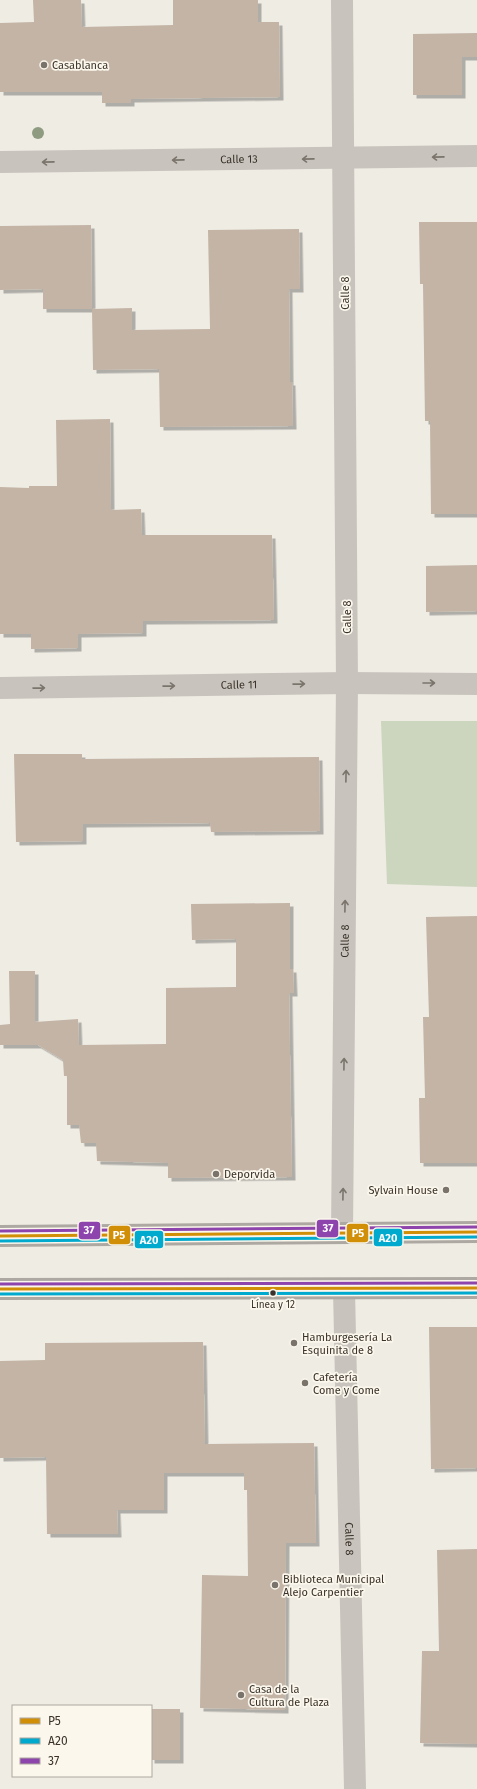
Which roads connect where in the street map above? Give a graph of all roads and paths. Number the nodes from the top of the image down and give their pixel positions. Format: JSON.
{"nodes":[{"id":1,"x":342,"y":0,"type":"edge"},
{"id":2,"x":477,"y":156,"type":"edge"},
{"id":3,"x":345,"y":159,"type":"junction"},
{"id":4,"x":0,"y":162,"type":"edge"},
{"id":5,"x":347,"y":683,"type":"junction"},
{"id":6,"x":477,"y":684,"type":"edge"},
{"id":7,"x":0,"y":688,"type":"edge"},
{"id":8,"x":477,"y":1232,"type":"edge"},
{"id":9,"x":342,"y":1234,"type":"junction"},
{"id":10,"x":0,"y":1236,"type":"edge"},
{"id":11,"x":477,"y":1288,"type":"edge"},
{"id":12,"x":0,"y":1289,"type":"edge"},
{"id":13,"x":344,"y":1290,"type":"junction"},
{"id":14,"x":355,"y":1789,"type":"edge"}],
"edges":[{"from":1,"to":3,"type":"street","name":"Calle 8"},
{"from":2,"to":3,"type":"street","name":"Calle 13","one_way":true},
{"from":3,"to":4,"type":"street","name":"Calle 13","one_way":true},
{"from":3,"to":5,"type":"street","name":"Calle 8"},
{"from":5,"to":6,"type":"street","name":"Calle 11","one_way":true},
{"from":7,"to":5,"type":"street","name":"Calle 11","one_way":true},
{"from":9,"to":5,"type":"street","name":"Calle 8","one_way":true},
{"from":8,"to":9,"type":"main road"},
{"from":9,"to":10,"type":"main road"},
{"from":11,"to":13,"type":"main road"},
{"from":12,"to":13,"type":"main road"},
{"from":13,"to":14,"type":"street","name":"Calle 8"}]}
